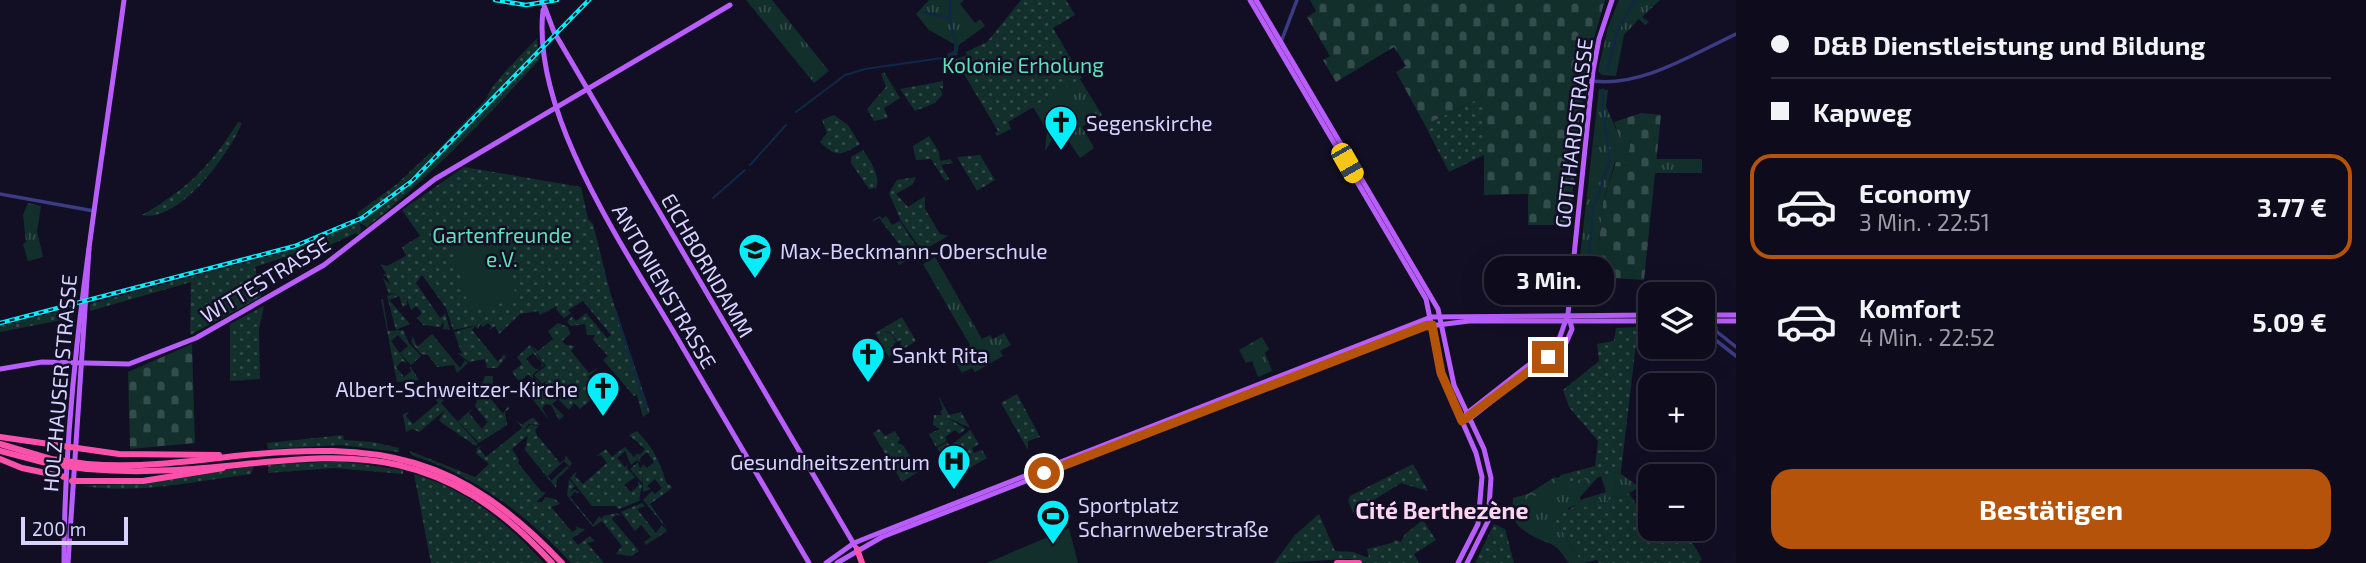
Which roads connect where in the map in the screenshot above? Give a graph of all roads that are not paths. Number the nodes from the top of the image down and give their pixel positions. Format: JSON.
{"nodes":[{"id":1,"x":124,"y":0,"type":"edge"},
{"id":2,"x":736,"y":0,"type":"edge"},
{"id":3,"x":1250,"y":0,"type":"edge"},
{"id":4,"x":1256,"y":0,"type":"edge"},
{"id":5,"x":1297,"y":0,"type":"edge"},
{"id":6,"x":1612,"y":0,"type":"edge"},
{"id":7,"x":543,"y":3,"type":"edge"},
{"id":8,"x":1267,"y":24,"type":"junction"},
{"id":9,"x":1736,"y":34,"type":"edge"},
{"id":10,"x":1279,"y":44,"type":"junction"},
{"id":11,"x":1591,"y":81,"type":"junction"},
{"id":12,"x":588,"y":91,"type":"junction"},
{"id":13,"x":558,"y":108,"type":"junction"},
{"id":14,"x":0,"y":194,"type":"edge"},
{"id":15,"x":94,"y":211,"type":"junction"},
{"id":16,"x":1430,"y":301,"type":"junction"},
{"id":17,"x":1568,"y":314,"type":"junction"},
{"id":18,"x":1440,"y":315,"type":"junction"},
{"id":19,"x":1736,"y":315,"type":"edge"},
{"id":20,"x":1431,"y":317,"type":"junction"},
{"id":21,"x":1469,"y":318,"type":"junction"},
{"id":22,"x":1619,"y":318,"type":"junction"},
{"id":23,"x":1638,"y":318,"type":"edge"},
{"id":24,"x":1715,"y":318,"type":"junction"},
{"id":25,"x":1736,"y":321,"type":"edge"},
{"id":26,"x":1568,"y":322,"type":"junction"},
{"id":27,"x":1441,"y":323,"type":"junction"},
{"id":28,"x":1432,"y":325,"type":"junction"},
{"id":29,"x":1715,"y":340,"type":"edge"},
{"id":30,"x":1730,"y":342,"type":"junction"},
{"id":31,"x":1736,"y":346,"type":"edge"},
{"id":32,"x":1725,"y":349,"type":"junction"},
{"id":33,"x":1736,"y":356,"type":"edge"},
{"id":34,"x":76,"y":363,"type":"junction"},
{"id":35,"x":0,"y":369,"type":"edge"},
{"id":36,"x":1241,"y":393,"type":"junction"},
{"id":37,"x":1466,"y":418,"type":"junction"},
{"id":38,"x":0,"y":437,"type":"edge"},
{"id":39,"x":0,"y":444,"type":"edge"},
{"id":40,"x":70,"y":448,"type":"junction"},
{"id":41,"x":0,"y":451,"type":"edge"},
{"id":42,"x":232,"y":457,"type":"junction"},
{"id":43,"x":0,"y":459,"type":"edge"},
{"id":44,"x":243,"y":460,"type":"junction"},
{"id":45,"x":398,"y":461,"type":"junction"},
{"id":46,"x":51,"y":462,"type":"junction"},
{"id":47,"x":87,"y":467,"type":"junction"},
{"id":48,"x":65,"y":477,"type":"junction"},
{"id":49,"x":72,"y":481,"type":"junction"},
{"id":50,"x":855,"y":546,"type":"junction"},
{"id":51,"x":66,"y":563,"type":"edge"},
{"id":52,"x":551,"y":563,"type":"edge"},
{"id":53,"x":562,"y":563,"type":"edge"},
{"id":54,"x":809,"y":563,"type":"edge"},
{"id":55,"x":826,"y":563,"type":"edge"},
{"id":56,"x":837,"y":563,"type":"edge"},
{"id":57,"x":862,"y":563,"type":"edge"},
{"id":58,"x":1337,"y":563,"type":"edge"},
{"id":59,"x":1359,"y":563,"type":"edge"},
{"id":60,"x":1458,"y":563,"type":"edge"},
{"id":61,"x":1466,"y":563,"type":"edge"}],
"edges":[{"from":1,"to":15,"type":"main road","name":"HOLZHAUSER STRASSE"},
{"from":2,"to":12,"type":"main road","name":"WITTESTRASSE"},
{"from":3,"to":8,"type":"main road"},
{"from":4,"to":8,"type":"main road"},
{"from":5,"to":10,"type":"street"},
{"from":6,"to":11,"type":"main road","name":"GOTTHARDSTRASSE"},
{"from":7,"to":12,"type":"main road","name":"EICHBORNDAMM"},
{"from":7,"to":13,"type":"main road","name":"ANTONIENSTRASSE"},
{"from":8,"to":10,"type":"main road"},
{"from":9,"to":11,"type":"street"},
{"from":10,"to":16,"type":"main road"},
{"from":11,"to":17,"type":"main road","name":"GOTTHARDSTRASSE"},
{"from":12,"to":13,"type":"main road","name":"WITTESTRASSE"},
{"from":12,"to":50,"type":"main road","name":"EICHBORNDAMM"},
{"from":13,"to":34,"type":"main road","name":"WITTESTRASSE"},
{"from":13,"to":54,"type":"main road","name":"ANTONIENSTRASSE"},
{"from":14,"to":15,"type":"street"},
{"from":15,"to":34,"type":"main road","name":"HOLZHAUSER STRASSE"},
{"from":16,"to":18,"type":"main road"},
{"from":16,"to":20,"type":"main road"},
{"from":17,"to":21,"type":"main road"},
{"from":17,"to":22,"type":"main road"},
{"from":17,"to":26,"type":"main road","name":"GOTTHARDSTRASSE"},
{"from":18,"to":20,"type":"main road"},
{"from":18,"to":21,"type":"main road"},
{"from":18,"to":27,"type":"main road"},
{"from":19,"to":24,"type":"main road"},
{"from":20,"to":28,"type":"main road"},
{"from":20,"to":36,"type":"main road"},
{"from":21,"to":26,"type":"main road"},
{"from":21,"to":27,"type":"main road"},
{"from":22,"to":23,"type":"main road"},
{"from":22,"to":26,"type":"main road"},
{"from":24,"to":25,"type":"main road"},
{"from":24,"to":30,"type":"street"},
{"from":26,"to":37,"type":"main road","name":"GOTTHARDSTRASSE"},
{"from":27,"to":28,"type":"main road"},
{"from":27,"to":37,"type":"main road"},
{"from":28,"to":36,"type":"main road"},
{"from":28,"to":37,"type":"main road"},
{"from":29,"to":32,"type":"street"},
{"from":30,"to":31,"type":"street"},
{"from":30,"to":32,"type":"street"},
{"from":32,"to":33,"type":"street"},
{"from":34,"to":35,"type":"main road","name":"WITTESTRASSE"},
{"from":34,"to":40,"type":"main road","name":"HOLZHAUSER STRASSE"},
{"from":36,"to":50,"type":"main road"},
{"from":37,"to":60,"type":"main road"},
{"from":37,"to":61,"type":"main road"},
{"from":38,"to":40,"type":"highway"},
{"from":39,"to":46,"type":"highway"},
{"from":40,"to":42,"type":"highway"},
{"from":40,"to":48,"type":"main road","name":"HOLZHAUSER STRASSE"},
{"from":40,"to":49,"type":"main road","name":"HOLZHAUSER STRASSE"},
{"from":41,"to":46,"type":"highway"},
{"from":42,"to":44,"type":"highway"},
{"from":42,"to":47,"type":"highway"},
{"from":43,"to":48,"type":"highway"},
{"from":44,"to":45,"type":"highway"},
{"from":44,"to":47,"type":"highway"},
{"from":44,"to":49,"type":"highway"},
{"from":45,"to":52,"type":"highway"},
{"from":45,"to":53,"type":"highway"},
{"from":46,"to":47,"type":"highway","bridge":true},
{"from":48,"to":49,"type":"main road"},
{"from":48,"to":51,"type":"main road","name":"HOLZHAUSER STRASSE"},
{"from":49,"to":51,"type":"main road","name":"HOLZHAUSER STRASSE"},
{"from":50,"to":55,"type":"main road"},
{"from":50,"to":56,"type":"main road"},
{"from":50,"to":57,"type":"highway"},
{"from":58,"to":59,"type":"highway"}]}
